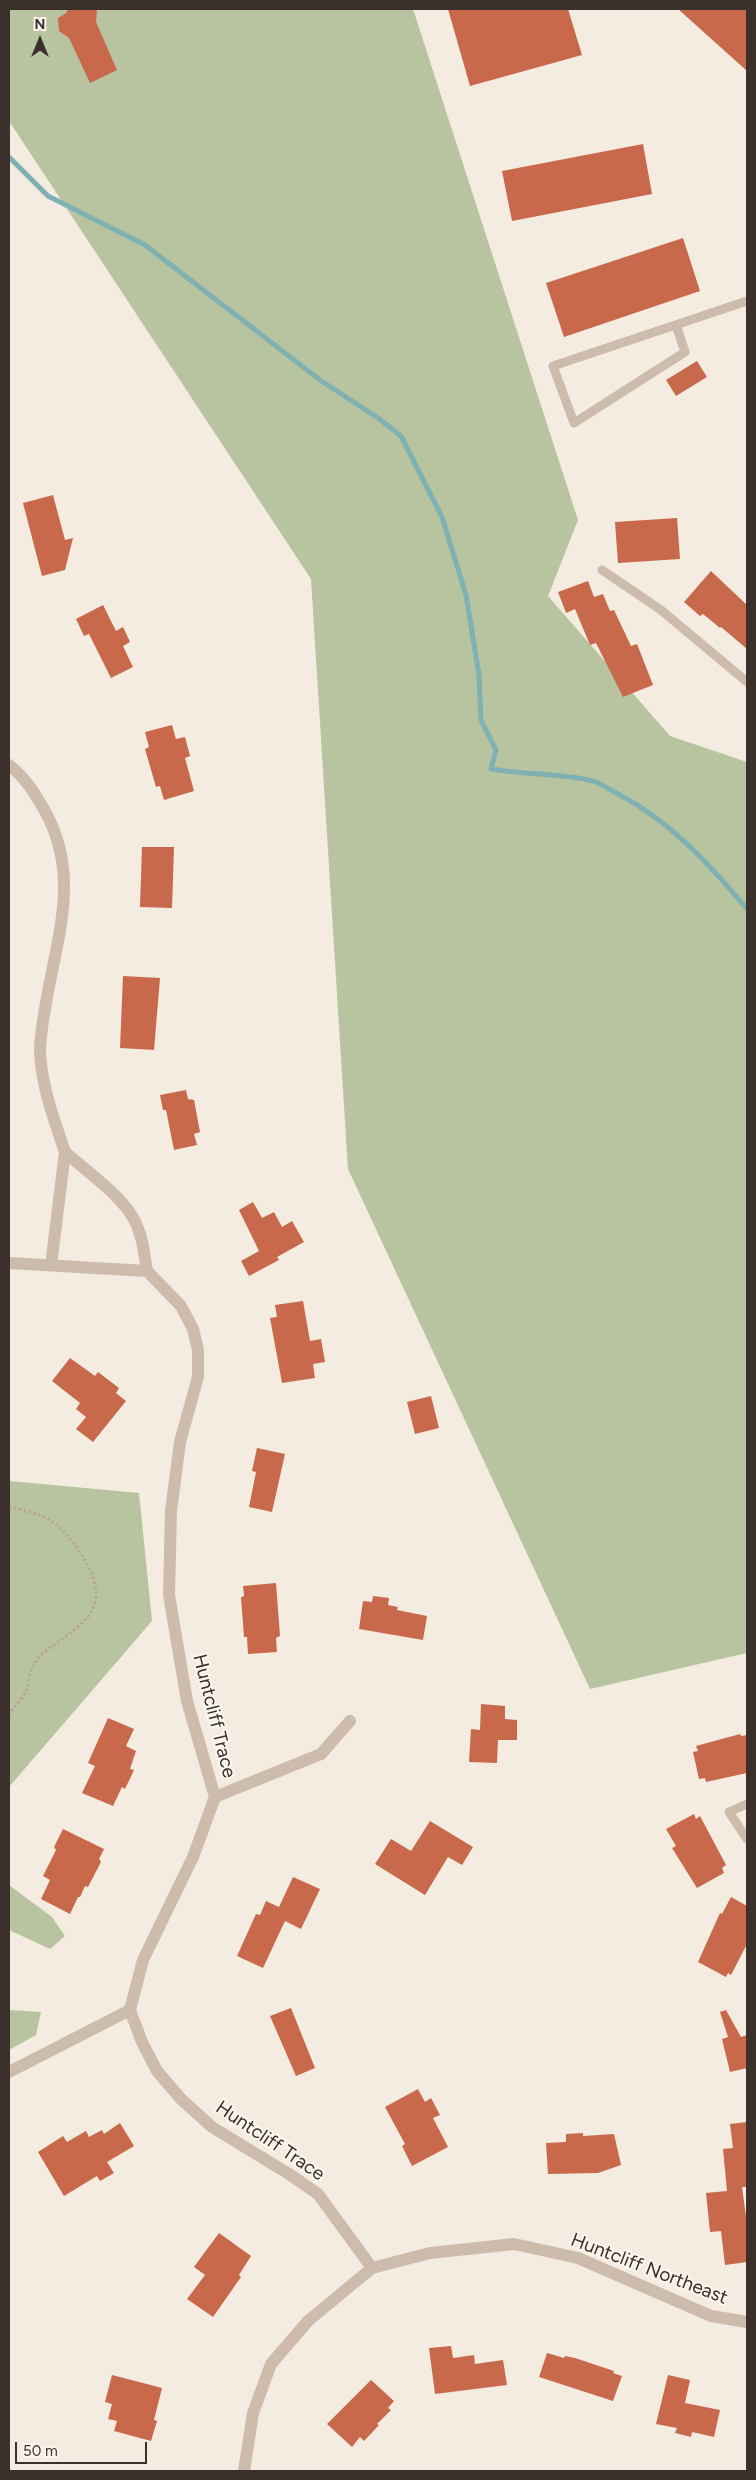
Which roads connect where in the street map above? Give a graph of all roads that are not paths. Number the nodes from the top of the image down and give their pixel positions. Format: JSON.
{"nodes":[{"id":1,"x":747,"y":301,"type":"edge"},
{"id":2,"x":676,"y":325,"type":"junction"},
{"id":3,"x":602,"y":570,"type":"dead end"},
{"id":4,"x":747,"y":682,"type":"edge"},
{"id":5,"x":9,"y":765,"type":"edge"},
{"id":6,"x":65,"y":1152,"type":"junction"},
{"id":7,"x":9,"y":1263,"type":"edge"},
{"id":8,"x":51,"y":1265,"type":"junction"},
{"id":9,"x":147,"y":1271,"type":"junction"},
{"id":10,"x":350,"y":1720,"type":"dead end"},
{"id":11,"x":215,"y":1797,"type":"junction"},
{"id":12,"x":747,"y":1804,"type":"edge"},
{"id":13,"x":747,"y":1839,"type":"edge"},
{"id":14,"x":130,"y":2010,"type":"junction"},
{"id":15,"x":9,"y":2072,"type":"edge"},
{"id":16,"x":372,"y":2268,"type":"junction"},
{"id":17,"x":747,"y":2322,"type":"edge"},
{"id":18,"x":244,"y":2471,"type":"edge"}],
"edges":[{"from":1,"to":2,"type":"lane"},
{"from":2,"to":2,"type":"lane"},
{"from":3,"to":4,"type":"lane"},
{"from":5,"to":6,"type":"street"},
{"from":6,"to":8,"type":"street"},
{"from":6,"to":9,"type":"street"},
{"from":7,"to":8,"type":"street"},
{"from":8,"to":9,"type":"street"},
{"from":9,"to":11,"type":"street","name":"Huntcliff Trace"},
{"from":10,"to":11,"type":"street"},
{"from":11,"to":14,"type":"street","name":"Huntcliff Trace"},
{"from":12,"to":13,"type":"lane"},
{"from":14,"to":15,"type":"street"},
{"from":14,"to":16,"type":"street","name":"Huntcliff Trace"},
{"from":16,"to":17,"type":"street","name":"Huntcliff Northeast"},
{"from":16,"to":18,"type":"street","name":"Huntcliff Northeast"}]}
